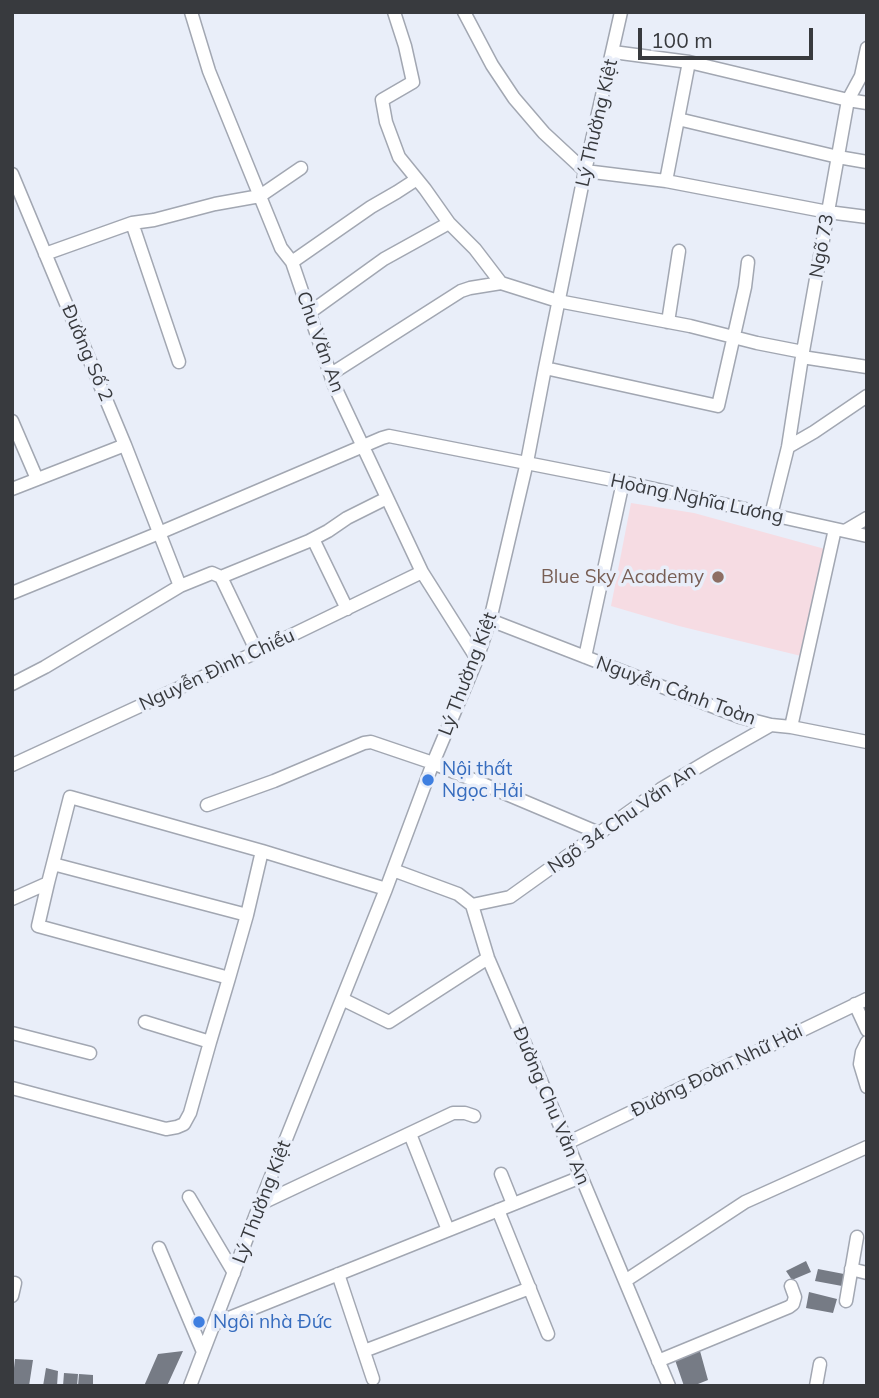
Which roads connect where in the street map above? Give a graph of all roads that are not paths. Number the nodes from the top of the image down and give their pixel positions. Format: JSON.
{"nodes":[{"id":1,"x":191,"y":12,"type":"edge"},
{"id":2,"x":394,"y":12,"type":"edge"},
{"id":3,"x":464,"y":12,"type":"edge"},
{"id":4,"x":621,"y":12,"type":"edge"},
{"id":5,"x":867,"y":48,"type":"edge"},
{"id":6,"x":613,"y":52,"type":"junction"},
{"id":7,"x":689,"y":62,"type":"junction"},
{"id":8,"x":848,"y":100,"type":"junction"},
{"id":9,"x":867,"y":103,"type":"edge"},
{"id":10,"x":678,"y":119,"type":"junction"},
{"id":11,"x":838,"y":157,"type":"junction"},
{"id":12,"x":867,"y":162,"type":"edge"},
{"id":13,"x":301,"y":167,"type":"dead end"},
{"id":14,"x":585,"y":171,"type":"junction"},
{"id":15,"x":13,"y":177,"type":"edge"},
{"id":16,"x":417,"y":179,"type":"junction"},
{"id":17,"x":666,"y":181,"type":"junction"},
{"id":18,"x":260,"y":197,"type":"junction"},
{"id":19,"x":828,"y":212,"type":"junction"},
{"id":20,"x":867,"y":217,"type":"edge"},
{"id":21,"x":132,"y":223,"type":"junction"},
{"id":22,"x":449,"y":223,"type":"junction"},
{"id":23,"x":678,"y":251,"type":"dead end"},
{"id":24,"x":45,"y":254,"type":"junction"},
{"id":25,"x":292,"y":262,"type":"junction"},
{"id":26,"x":748,"y":262,"type":"dead end"},
{"id":27,"x":501,"y":283,"type":"junction"},
{"id":28,"x":558,"y":301,"type":"junction"},
{"id":29,"x":309,"y":313,"type":"junction"},
{"id":30,"x":668,"y":322,"type":"junction"},
{"id":31,"x":734,"y":337,"type":"junction"},
{"id":32,"x":802,"y":354,"type":"junction"},
{"id":33,"x":179,"y":362,"type":"dead end"},
{"id":34,"x":545,"y":368,"type":"junction"},
{"id":35,"x":867,"y":368,"type":"edge"},
{"id":36,"x":331,"y":373,"type":"junction"},
{"id":37,"x":867,"y":396,"type":"edge"},
{"id":38,"x":12,"y":421,"type":"edge"},
{"id":39,"x":125,"y":444,"type":"junction"},
{"id":40,"x":363,"y":446,"type":"junction"},
{"id":41,"x":788,"y":447,"type":"junction"},
{"id":42,"x":527,"y":463,"type":"junction"},
{"id":43,"x":37,"y":480,"type":"junction"},
{"id":44,"x":623,"y":482,"type":"junction"},
{"id":45,"x":12,"y":489,"type":"edge"},
{"id":46,"x":387,"y":498,"type":"junction"},
{"id":47,"x":771,"y":515,"type":"junction"},
{"id":48,"x":867,"y":518,"type":"edge"},
{"id":49,"x":840,"y":530,"type":"junction"},
{"id":50,"x":159,"y":533,"type":"junction"},
{"id":51,"x":867,"y":536,"type":"edge"},
{"id":52,"x":309,"y":541,"type":"junction"},
{"id":53,"x":422,"y":572,"type":"junction"},
{"id":54,"x":220,"y":578,"type":"junction"},
{"id":55,"x":180,"y":586,"type":"junction"},
{"id":56,"x":12,"y":593,"type":"edge"},
{"id":57,"x":347,"y":609,"type":"junction"},
{"id":58,"x":490,"y":620,"type":"junction"},
{"id":59,"x":257,"y":652,"type":"junction"},
{"id":60,"x":585,"y":657,"type":"junction"},
{"id":61,"x":477,"y":659,"type":"junction"},
{"id":62,"x":12,"y":684,"type":"edge"},
{"id":63,"x":771,"y":725,"type":"junction"},
{"id":64,"x":791,"y":727,"type":"junction"},
{"id":65,"x":867,"y":742,"type":"edge"},
{"id":66,"x":433,"y":763,"type":"junction"},
{"id":67,"x":12,"y":765,"type":"edge"},
{"id":68,"x":207,"y":805,"type":"dead end"},
{"id":69,"x":599,"y":833,"type":"junction"},
{"id":70,"x":262,"y":851,"type":"junction"},
{"id":71,"x":53,"y":864,"type":"junction"},
{"id":72,"x":393,"y":870,"type":"junction"},
{"id":73,"x":48,"y":883,"type":"junction"},
{"id":74,"x":386,"y":889,"type":"junction"},
{"id":75,"x":12,"y":899,"type":"edge"},
{"id":76,"x":472,"y":905,"type":"junction"},
{"id":77,"x":247,"y":915,"type":"junction"},
{"id":78,"x":488,"y":958,"type":"junction"},
{"id":79,"x":229,"y":978,"type":"junction"},
{"id":80,"x":342,"y":999,"type":"junction"},
{"id":81,"x":861,"y":1002,"type":"edge"},
{"id":82,"x":145,"y":1022,"type":"dead end"},
{"id":83,"x":867,"y":1030,"type":"edge"},
{"id":84,"x":12,"y":1033,"type":"edge"},
{"id":85,"x":210,"y":1042,"type":"junction"},
{"id":86,"x":867,"y":1042,"type":"edge"},
{"id":87,"x":90,"y":1053,"type":"dead end"},
{"id":88,"x":867,"y":1087,"type":"edge"},
{"id":89,"x":12,"y":1088,"type":"edge"},
{"id":90,"x":474,"y":1116,"type":"dead end"},
{"id":91,"x":410,"y":1134,"type":"junction"},
{"id":92,"x":567,"y":1143,"type":"junction"},
{"id":93,"x":867,"y":1147,"type":"edge"},
{"id":94,"x":501,"y":1174,"type":"dead end"},
{"id":95,"x":581,"y":1177,"type":"junction"},
{"id":96,"x":189,"y":1197,"type":"dead end"},
{"id":97,"x":260,"y":1204,"type":"junction"},
{"id":98,"x":513,"y":1204,"type":"junction"},
{"id":99,"x":499,"y":1210,"type":"junction"},
{"id":100,"x":448,"y":1230,"type":"junction"},
{"id":101,"x":857,"y":1237,"type":"dead end"},
{"id":102,"x":159,"y":1248,"type":"dead end"},
{"id":103,"x":851,"y":1269,"type":"junction"},
{"id":104,"x":234,"y":1273,"type":"junction"},
{"id":105,"x":867,"y":1273,"type":"edge"},
{"id":106,"x":338,"y":1275,"type":"junction"},
{"id":107,"x":625,"y":1281,"type":"junction"},
{"id":108,"x":790,"y":1286,"type":"dead end"},
{"id":109,"x":530,"y":1288,"type":"junction"},
{"id":110,"x":846,"y":1301,"type":"dead end"},
{"id":111,"x":214,"y":1324,"type":"junction"},
{"id":112,"x":548,"y":1334,"type":"dead end"},
{"id":113,"x":364,"y":1351,"type":"junction"},
{"id":114,"x":203,"y":1352,"type":"junction"},
{"id":115,"x":658,"y":1361,"type":"junction"},
{"id":116,"x":820,"y":1364,"type":"dead end"},
{"id":117,"x":373,"y":1379,"type":"dead end"},
{"id":118,"x":190,"y":1386,"type":"edge"},
{"id":119,"x":668,"y":1386,"type":"edge"},
{"id":120,"x":816,"y":1386,"type":"edge"}],
"edges":[{"from":1,"to":18,"type":"street","name":"Chu Văn An"},
{"from":2,"to":16,"type":"street"},
{"from":3,"to":14,"type":"street"},
{"from":4,"to":6,"type":"street","name":"Lý Thường Kiệt"},
{"from":5,"to":8,"type":"street","name":"Ngõ 73"},
{"from":6,"to":7,"type":"street"},
{"from":6,"to":14,"type":"street","name":"Lý Thường Kiệt"},
{"from":7,"to":8,"type":"street"},
{"from":7,"to":10,"type":"street"},
{"from":8,"to":9,"type":"street"},
{"from":8,"to":11,"type":"street","name":"Ngõ 73"},
{"from":10,"to":11,"type":"street"},
{"from":10,"to":17,"type":"street"},
{"from":11,"to":12,"type":"street"},
{"from":11,"to":19,"type":"street","name":"Ngõ 73"},
{"from":13,"to":18,"type":"street"},
{"from":14,"to":17,"type":"street"},
{"from":14,"to":28,"type":"street","name":"Lý Thường Kiệt"},
{"from":15,"to":24,"type":"street","name":"Đường Số 2"},
{"from":16,"to":22,"type":"street"},
{"from":16,"to":25,"type":"street"},
{"from":17,"to":19,"type":"street"},
{"from":18,"to":21,"type":"street"},
{"from":18,"to":25,"type":"street","name":"Chu Văn An"},
{"from":19,"to":20,"type":"street"},
{"from":19,"to":32,"type":"street","name":"Ngõ 73"},
{"from":21,"to":24,"type":"street"},
{"from":21,"to":33,"type":"street"},
{"from":22,"to":27,"type":"street"},
{"from":22,"to":29,"type":"street"},
{"from":23,"to":30,"type":"street"},
{"from":24,"to":39,"type":"street","name":"Đường Số 2"},
{"from":25,"to":29,"type":"street","name":"Chu Văn An"},
{"from":26,"to":31,"type":"street"},
{"from":27,"to":28,"type":"street"},
{"from":27,"to":36,"type":"street"},
{"from":28,"to":30,"type":"street"},
{"from":28,"to":34,"type":"street","name":"Lý Thường Kiệt"},
{"from":29,"to":36,"type":"street","name":"Chu Văn An"},
{"from":30,"to":31,"type":"street"},
{"from":31,"to":32,"type":"street"},
{"from":31,"to":34,"type":"street"},
{"from":32,"to":35,"type":"street"},
{"from":32,"to":41,"type":"street","name":"Ngõ 73"},
{"from":34,"to":42,"type":"street","name":"Lý Thường Kiệt"},
{"from":36,"to":40,"type":"street","name":"Chu Văn An"},
{"from":37,"to":41,"type":"street"},
{"from":38,"to":43,"type":"street"},
{"from":39,"to":43,"type":"street"},
{"from":39,"to":50,"type":"street","name":"Đường Số 2"},
{"from":40,"to":42,"type":"street","name":"Hoàng Nghĩa Lương"},
{"from":40,"to":46,"type":"street","name":"Chu Văn An"},
{"from":40,"to":50,"type":"street","name":"Hoàng Nghĩa Lương"},
{"from":41,"to":47,"type":"street","name":"Ngõ 73"},
{"from":42,"to":44,"type":"street","name":"Hoàng Nghĩa Lương"},
{"from":42,"to":58,"type":"street","name":"Lý Thường Kiệt"},
{"from":43,"to":45,"type":"street"},
{"from":44,"to":47,"type":"street","name":"Hoàng Nghĩa Lương"},
{"from":44,"to":60,"type":"street"},
{"from":46,"to":52,"type":"street"},
{"from":46,"to":53,"type":"street","name":"Chu Văn An"},
{"from":47,"to":49,"type":"street","name":"Hoàng Nghĩa Lương"},
{"from":48,"to":49,"type":"street"},
{"from":49,"to":51,"type":"street","name":"Hoàng Nghĩa Lương"},
{"from":49,"to":64,"type":"street"},
{"from":50,"to":55,"type":"street","name":"Đường Số 2"},
{"from":50,"to":56,"type":"street","name":"Hoàng Nghĩa Lương"},
{"from":52,"to":54,"type":"street"},
{"from":52,"to":57,"type":"street"},
{"from":53,"to":57,"type":"street","name":"Nguyễn Đình Chiểu"},
{"from":53,"to":61,"type":"street","name":"Chu Văn An"},
{"from":54,"to":55,"type":"street"},
{"from":54,"to":59,"type":"street"},
{"from":55,"to":62,"type":"street"},
{"from":57,"to":59,"type":"street","name":"Nguyễn Đình Chiểu"},
{"from":58,"to":60,"type":"street","name":"Nguyễn Cảnh Toàn"},
{"from":58,"to":61,"type":"street","name":"Lý Thường Kiệt"},
{"from":59,"to":67,"type":"street","name":"Nguyễn Đình Chiểu"},
{"from":60,"to":63,"type":"street","name":"Nguyễn Cảnh Toàn"},
{"from":61,"to":66,"type":"street","name":"Lý Thường Kiệt"},
{"from":63,"to":64,"type":"street","name":"Nguyễn Cảnh Toàn"},
{"from":63,"to":69,"type":"street","name":"Ngõ 34 Chu Văn An"},
{"from":64,"to":65,"type":"street","name":"Nguyễn Cảnh Toàn"},
{"from":66,"to":68,"type":"street"},
{"from":66,"to":69,"type":"street"},
{"from":66,"to":72,"type":"street","name":"Lý Thường Kiệt"},
{"from":69,"to":76,"type":"street","name":"Ngõ 34 Chu Văn An"},
{"from":70,"to":71,"type":"street"},
{"from":70,"to":74,"type":"street"},
{"from":70,"to":77,"type":"street"},
{"from":71,"to":73,"type":"street"},
{"from":71,"to":77,"type":"street"},
{"from":72,"to":74,"type":"street","name":"Lý Thường Kiệt"},
{"from":72,"to":76,"type":"street"},
{"from":73,"to":75,"type":"street"},
{"from":73,"to":79,"type":"street"},
{"from":74,"to":80,"type":"street","name":"Lý Thường Kiệt"},
{"from":76,"to":78,"type":"street","name":"Đường Chu Văn An"},
{"from":77,"to":79,"type":"street"},
{"from":78,"to":80,"type":"street"},
{"from":78,"to":92,"type":"street","name":"Đường Chu Văn An"},
{"from":79,"to":85,"type":"street"},
{"from":80,"to":97,"type":"street","name":"Lý Thường Kiệt"},
{"from":81,"to":83,"type":"street"},
{"from":81,"to":92,"type":"street","name":"Đường Đoàn Nhữ Hài"},
{"from":82,"to":85,"type":"street"},
{"from":84,"to":87,"type":"street"},
{"from":85,"to":89,"type":"street"},
{"from":86,"to":88,"type":"street"},
{"from":90,"to":91,"type":"street"},
{"from":91,"to":97,"type":"street"},
{"from":91,"to":100,"type":"street"},
{"from":92,"to":95,"type":"street","name":"Đường Chu Văn An"},
{"from":93,"to":107,"type":"street"},
{"from":94,"to":98,"type":"street"},
{"from":95,"to":98,"type":"street"},
{"from":95,"to":107,"type":"street","name":"Đường Chu Văn An"},
{"from":96,"to":104,"type":"street"},
{"from":97,"to":104,"type":"street","name":"Lý Thường Kiệt"},
{"from":98,"to":99,"type":"street"},
{"from":99,"to":100,"type":"street"},
{"from":99,"to":109,"type":"street"},
{"from":100,"to":106,"type":"street"},
{"from":101,"to":103,"type":"street"},
{"from":102,"to":114,"type":"street"},
{"from":103,"to":105,"type":"street"},
{"from":103,"to":110,"type":"street"},
{"from":104,"to":111,"type":"street","name":"Lý Thường Kiệt"},
{"from":106,"to":111,"type":"street"},
{"from":106,"to":113,"type":"street"},
{"from":107,"to":115,"type":"street","name":"Đường Chu Văn An"},
{"from":108,"to":115,"type":"street"},
{"from":109,"to":112,"type":"street"},
{"from":109,"to":113,"type":"street"},
{"from":111,"to":114,"type":"street","name":"Lý Thường Kiệt"},
{"from":113,"to":117,"type":"street"},
{"from":114,"to":118,"type":"street","name":"Lý Thường Kiệt"},
{"from":115,"to":119,"type":"street","name":"Đường Chu Văn An"},
{"from":116,"to":120,"type":"street"}]}
